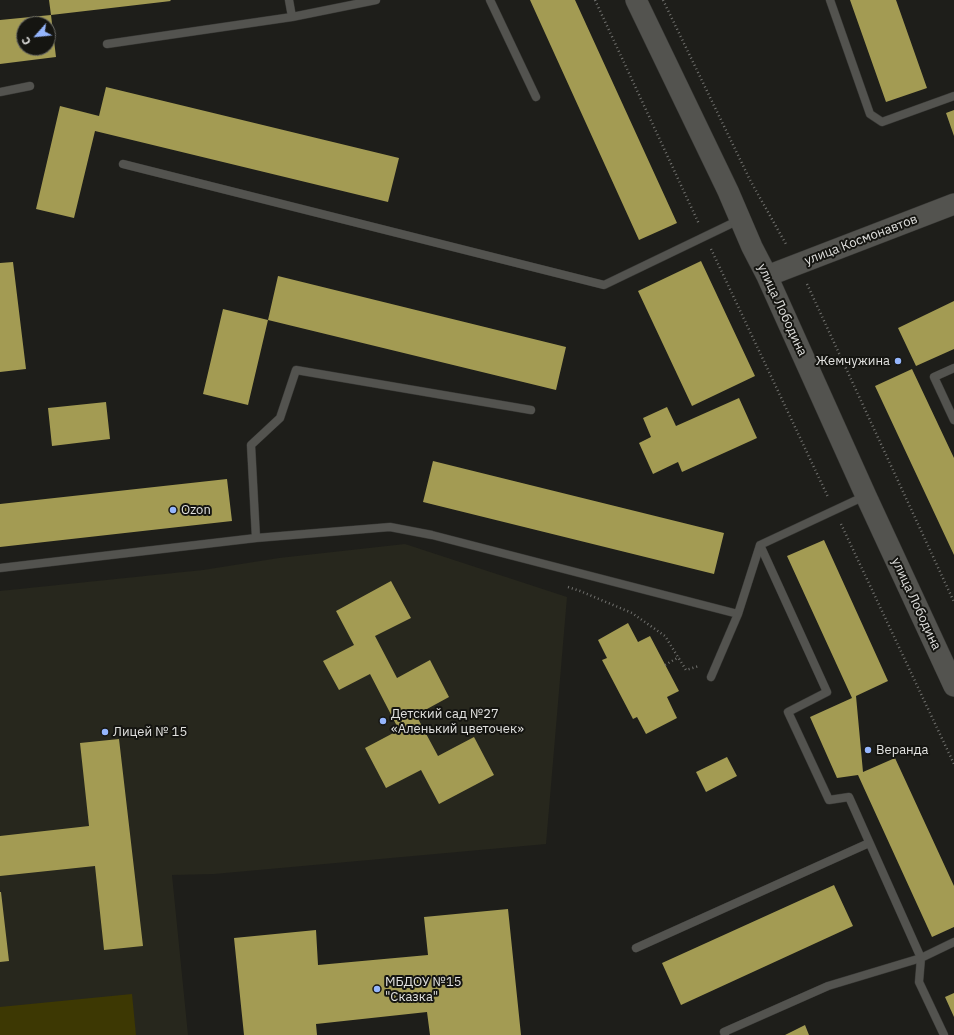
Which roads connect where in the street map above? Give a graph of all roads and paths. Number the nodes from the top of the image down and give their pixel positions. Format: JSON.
{"nodes":[{"id":1,"x":289,"y":0,"type":"edge"},
{"id":2,"x":376,"y":0,"type":"edge"},
{"id":3,"x":490,"y":0,"type":"edge"},
{"id":4,"x":595,"y":0,"type":"edge"},
{"id":5,"x":636,"y":0,"type":"edge"},
{"id":6,"x":663,"y":0,"type":"edge"},
{"id":7,"x":830,"y":0,"type":"edge"},
{"id":8,"x":292,"y":17,"type":"junction"},
{"id":9,"x":107,"y":44,"type":"dead end"},
{"id":10,"x":30,"y":86,"type":"dead end"},
{"id":11,"x":0,"y":92,"type":"edge"},
{"id":12,"x":954,"y":96,"type":"edge"},
{"id":13,"x":536,"y":97,"type":"dead end"},
{"id":14,"x":123,"y":164,"type":"dead end"},
{"id":15,"x":954,"y":204,"type":"edge"},
{"id":16,"x":740,"y":219,"type":"junction"},
{"id":17,"x":705,"y":236,"type":"junction"},
{"id":18,"x":798,"y":264,"type":"junction"},
{"id":19,"x":767,"y":276,"type":"junction"},
{"id":20,"x":954,"y":368,"type":"edge"},
{"id":21,"x":531,"y":410,"type":"dead end"},
{"id":22,"x":954,"y":420,"type":"edge"},
{"id":23,"x":866,"y":496,"type":"junction"},
{"id":24,"x":834,"y":510,"type":"junction"},
{"id":25,"x":256,"y":538,"type":"junction"},
{"id":26,"x":760,"y":546,"type":"junction"},
{"id":27,"x":0,"y":568,"type":"edge"},
{"id":28,"x":564,"y":586,"type":"dead end"},
{"id":29,"x":954,"y":602,"type":"edge"},
{"id":30,"x":738,"y":614,"type":"junction"},
{"id":31,"x":679,"y":658,"type":"junction"},
{"id":32,"x":719,"y":659,"type":"junction"},
{"id":33,"x":665,"y":665,"type":"dead end"},
{"id":34,"x":711,"y":677,"type":"dead end"},
{"id":35,"x":954,"y":686,"type":"edge"},
{"id":36,"x":954,"y":764,"type":"edge"},
{"id":37,"x":869,"y":843,"type":"junction"},
{"id":38,"x":954,"y":942,"type":"edge"},
{"id":39,"x":636,"y":948,"type":"dead end"},
{"id":40,"x":921,"y":958,"type":"junction"},
{"id":41,"x":722,"y":1034,"type":"edge"},
{"id":42,"x":944,"y":1035,"type":"edge"}],
"edges":[{"from":1,"to":8,"type":"lane"},
{"from":2,"to":8,"type":"lane"},
{"from":3,"to":13,"type":"lane"},
{"from":4,"to":17,"type":"path"},
{"from":5,"to":16,"type":"street","name":"улица Лободина"},
{"from":6,"to":18,"type":"path"},
{"from":7,"to":12,"type":"lane"},
{"from":8,"to":9,"type":"lane"},
{"from":10,"to":11,"type":"lane"},
{"from":14,"to":17,"type":"lane"},
{"from":15,"to":18,"type":"street","name":"улица Космонавтов"},
{"from":16,"to":17,"type":"lane"},
{"from":16,"to":19,"type":"street","name":"улица Лободина"},
{"from":17,"to":24,"type":"path"},
{"from":18,"to":19,"type":"street","name":"улица Космонавтов"},
{"from":18,"to":29,"type":"path"},
{"from":19,"to":23,"type":"street","name":"улица Лободина"},
{"from":20,"to":22,"type":"lane"},
{"from":21,"to":25,"type":"lane"},
{"from":23,"to":24,"type":"lane"},
{"from":23,"to":35,"type":"street","name":"улица Лободина"},
{"from":24,"to":26,"type":"lane"},
{"from":24,"to":36,"type":"path"},
{"from":25,"to":27,"type":"lane"},
{"from":25,"to":30,"type":"lane"},
{"from":26,"to":30,"type":"lane"},
{"from":26,"to":37,"type":"lane"},
{"from":28,"to":31,"type":"path"},
{"from":30,"to":32,"type":"lane"},
{"from":31,"to":32,"type":"path"},
{"from":31,"to":33,"type":"path"},
{"from":32,"to":34,"type":"lane"},
{"from":37,"to":39,"type":"lane"},
{"from":37,"to":40,"type":"lane"},
{"from":38,"to":40,"type":"lane"},
{"from":40,"to":41,"type":"lane"},
{"from":40,"to":42,"type":"lane"}]}
